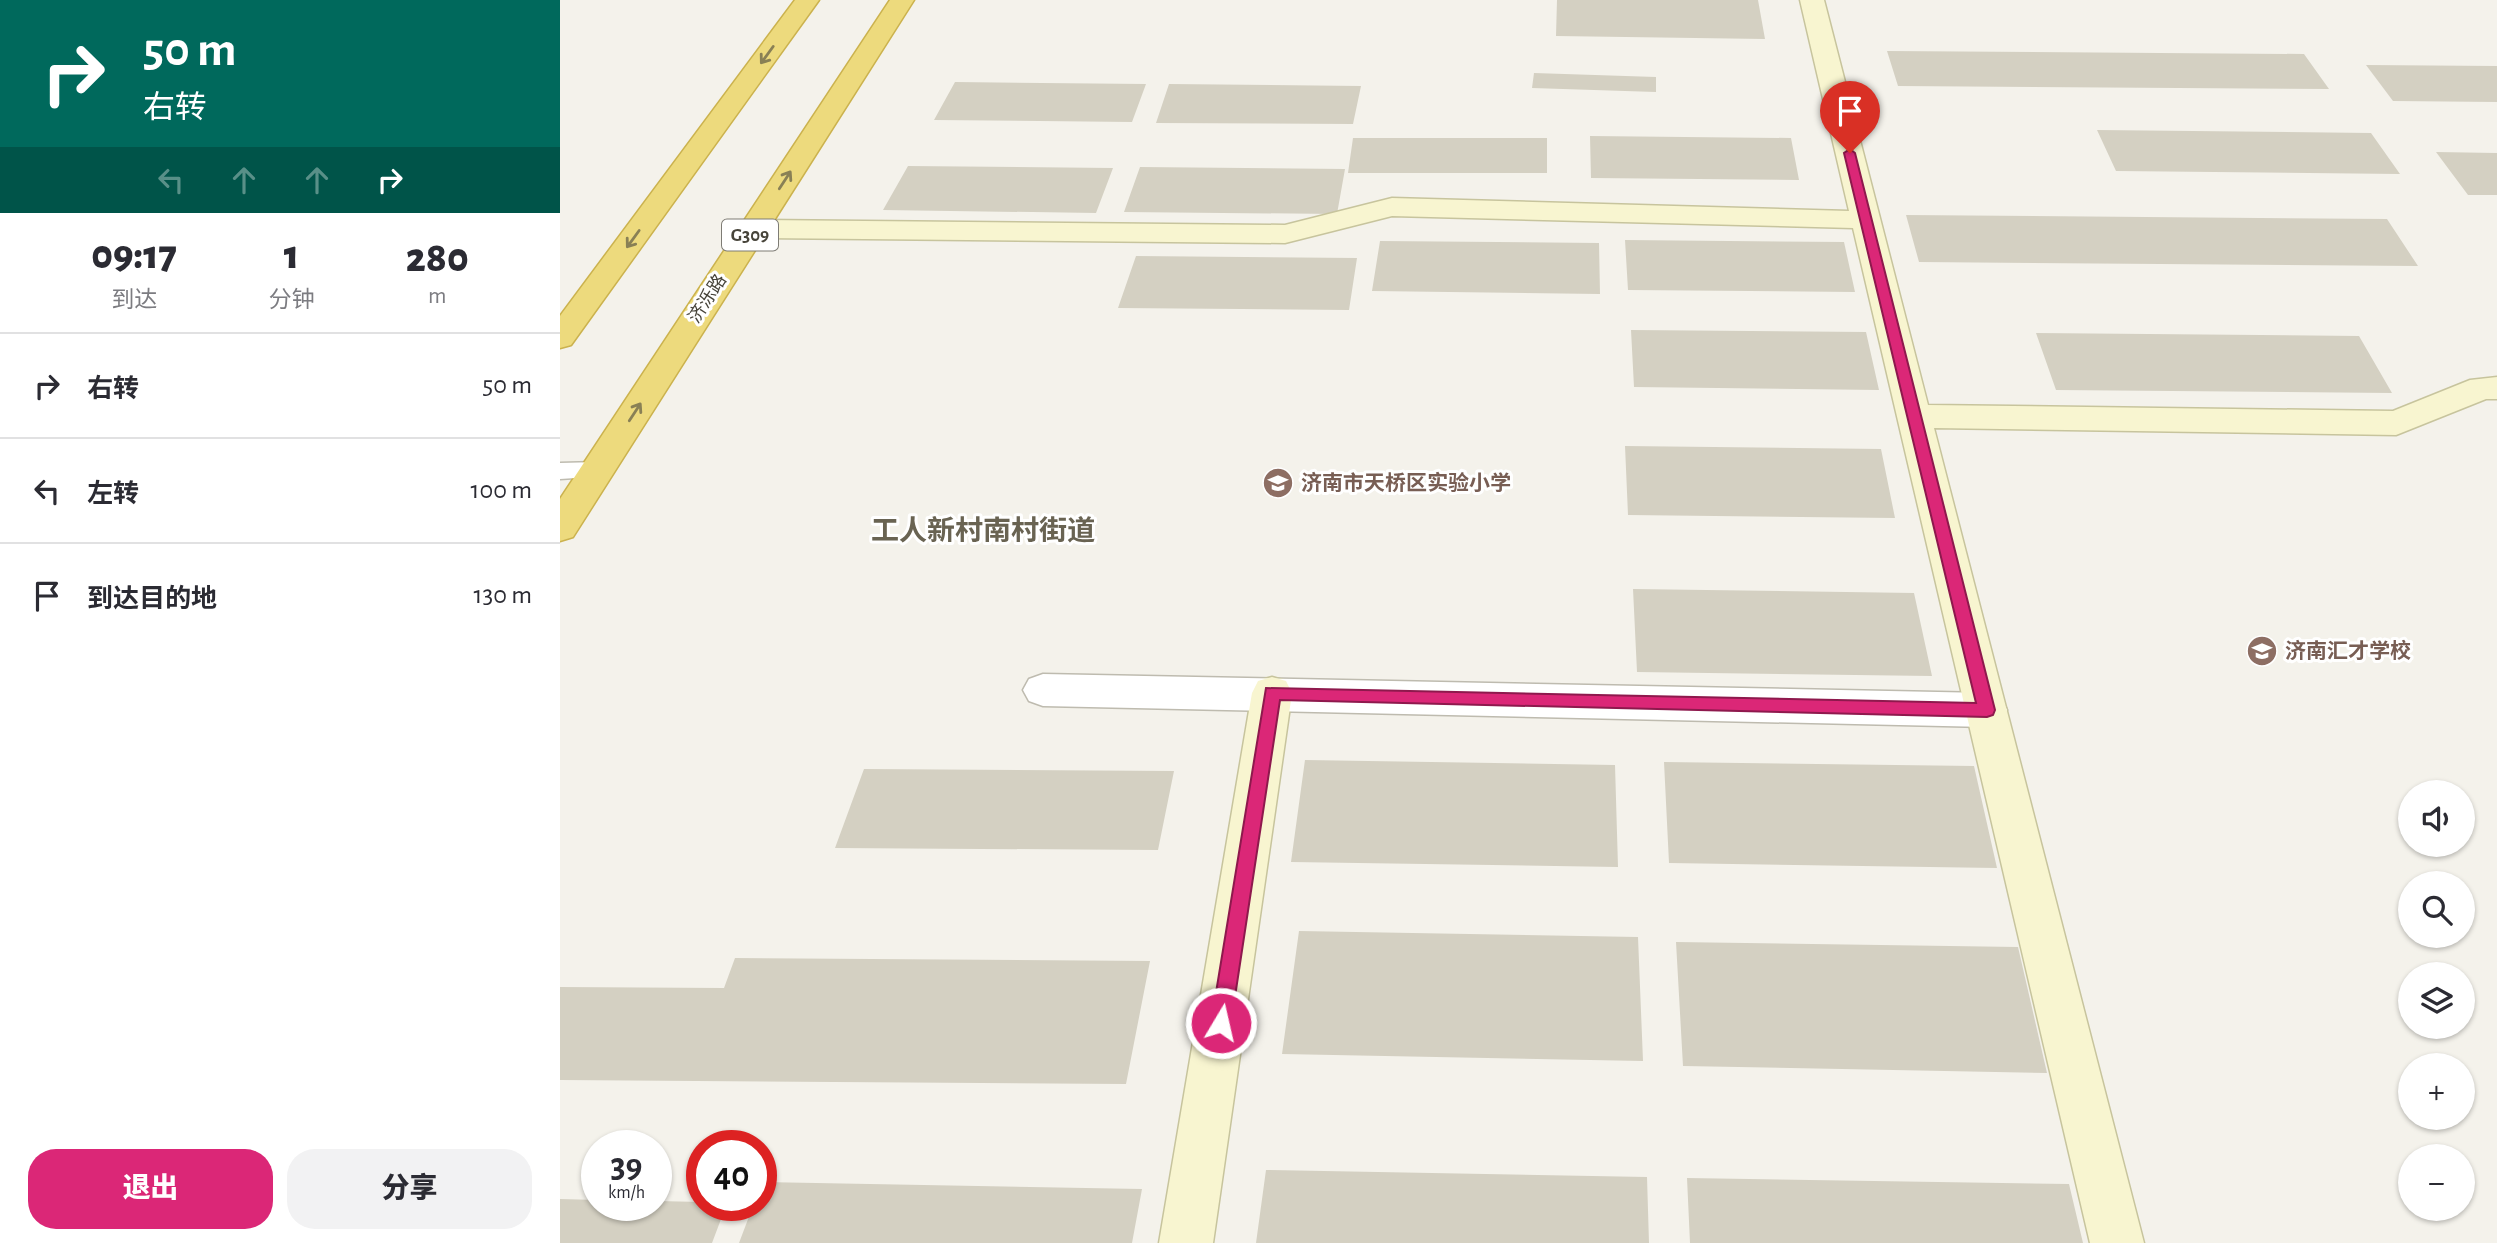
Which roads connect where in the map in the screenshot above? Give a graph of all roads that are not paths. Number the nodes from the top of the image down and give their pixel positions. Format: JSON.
{"nodes":[{"id":1,"x":807,"y":0,"type":"edge"},
{"id":2,"x":902,"y":0,"type":"edge"},
{"id":3,"x":1812,"y":0,"type":"edge"},
{"id":4,"x":1866,"y":220,"type":"junction"},
{"id":5,"x":754,"y":229,"type":"junction"},
{"id":6,"x":560,"y":338,"type":"edge"},
{"id":7,"x":2497,"y":388,"type":"edge"},
{"id":8,"x":1914,"y":416,"type":"junction"},
{"id":9,"x":598,"y":470,"type":"junction"},
{"id":10,"x":560,"y":471,"type":"edge"},
{"id":11,"x":560,"y":528,"type":"edge"},
{"id":12,"x":1043,"y":690,"type":"dead end"},
{"id":13,"x":1272,"y":693,"type":"junction"},
{"id":14,"x":1987,"y":710,"type":"junction"},
{"id":15,"x":1186,"y":1243,"type":"edge"},
{"id":16,"x":2117,"y":1243,"type":"edge"}],
"edges":[{"from":1,"to":6,"type":"highway","one_way":true},
{"from":5,"to":2,"type":"highway","name":"济泺路","number":"G309","one_way":true},
{"from":3,"to":4,"type":"street"},
{"from":4,"to":5,"type":"street"},
{"from":4,"to":8,"type":"street"},
{"from":9,"to":5,"type":"highway","name":"济泺路","number":"G309","one_way":true},
{"from":7,"to":8,"type":"street"},
{"from":8,"to":14,"type":"street"},
{"from":9,"to":10,"type":"lane"},
{"from":9,"to":11,"type":"highway","name":"济泺路","number":"G309"},
{"from":12,"to":13,"type":"street"},
{"from":13,"to":14,"type":"street"},
{"from":13,"to":15,"type":"street"},
{"from":14,"to":16,"type":"street"}]}
